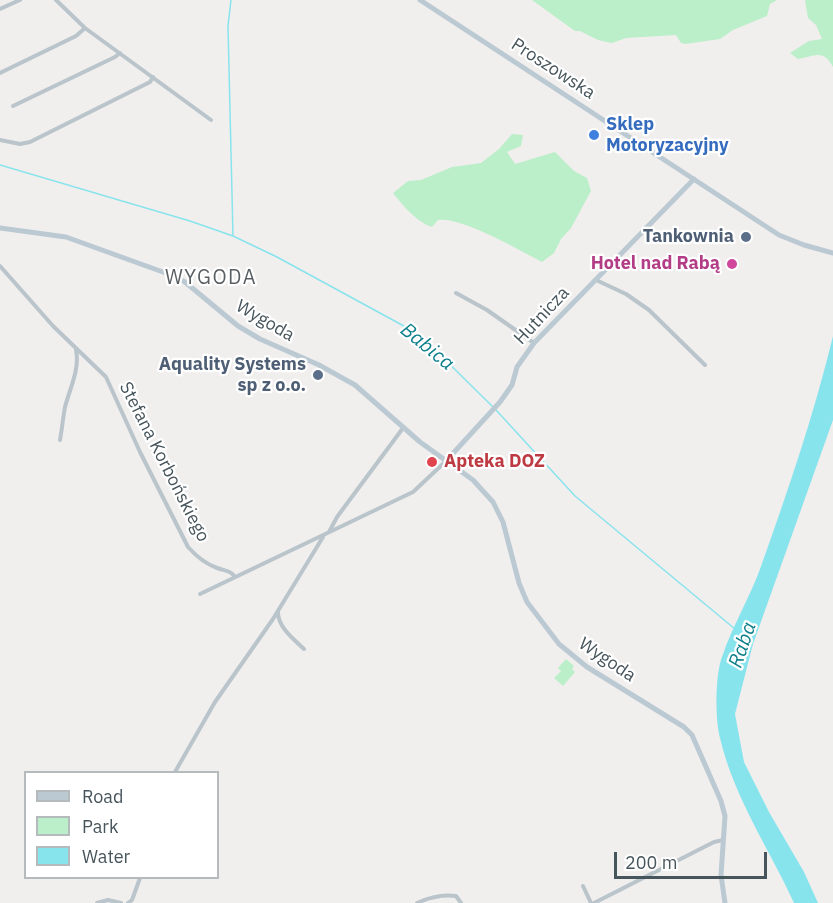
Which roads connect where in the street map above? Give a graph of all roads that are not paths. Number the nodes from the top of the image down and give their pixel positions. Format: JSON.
{"nodes":[{"id":1,"x":20,"y":0,"type":"edge"},
{"id":2,"x":56,"y":0,"type":"edge"},
{"id":3,"x":420,"y":0,"type":"edge"},
{"id":4,"x":0,"y":9,"type":"edge"},
{"id":5,"x":85,"y":28,"type":"junction"},
{"id":6,"x":120,"y":53,"type":"junction"},
{"id":7,"x":0,"y":73,"type":"edge"},
{"id":8,"x":153,"y":77,"type":"junction"},
{"id":9,"x":13,"y":106,"type":"dead end"},
{"id":10,"x":211,"y":120,"type":"dead end"},
{"id":11,"x":0,"y":140,"type":"edge"},
{"id":12,"x":694,"y":179,"type":"junction"},
{"id":13,"x":0,"y":228,"type":"edge"},
{"id":14,"x":830,"y":253,"type":"edge"},
{"id":15,"x":0,"y":266,"type":"edge"},
{"id":16,"x":596,"y":280,"type":"junction"},
{"id":17,"x":456,"y":293,"type":"dead end"},
{"id":18,"x":534,"y":343,"type":"junction"},
{"id":19,"x":75,"y":349,"type":"junction"},
{"id":20,"x":705,"y":365,"type":"dead end"},
{"id":21,"x":403,"y":428,"type":"junction"},
{"id":22,"x":60,"y":440,"type":"dead end"},
{"id":23,"x":446,"y":461,"type":"junction"},
{"id":24,"x":328,"y":534,"type":"junction"},
{"id":25,"x":323,"y":537,"type":"junction"},
{"id":26,"x":236,"y":577,"type":"junction"},
{"id":27,"x":200,"y":594,"type":"dead end"},
{"id":28,"x":278,"y":610,"type":"junction"},
{"id":29,"x":304,"y":649,"type":"dead end"},
{"id":30,"x":176,"y":771,"type":"edge"},
{"id":31,"x":723,"y":840,"type":"junction"},
{"id":32,"x":140,"y":879,"type":"edge"},
{"id":33,"x":582,"y":886,"type":"dead end"},
{"id":34,"x":97,"y":903,"type":"edge"},
{"id":35,"x":121,"y":903,"type":"edge"},
{"id":36,"x":128,"y":903,"type":"edge"},
{"id":37,"x":417,"y":903,"type":"edge"},
{"id":38,"x":461,"y":903,"type":"edge"},
{"id":39,"x":592,"y":903,"type":"edge"},
{"id":40,"x":725,"y":903,"type":"edge"}],
"edges":[{"from":1,"to":4,"type":"street"},
{"from":2,"to":5,"type":"street"},
{"from":3,"to":12,"type":"street","name":"Proszowska"},
{"from":5,"to":6,"type":"street"},
{"from":5,"to":7,"type":"street"},
{"from":6,"to":8,"type":"street"},
{"from":6,"to":9,"type":"street"},
{"from":8,"to":10,"type":"street"},
{"from":8,"to":11,"type":"street"},
{"from":12,"to":14,"type":"street","name":"Proszowska"},
{"from":12,"to":16,"type":"street","name":"Hutnicza"},
{"from":13,"to":21,"type":"street","name":"Wygoda"},
{"from":15,"to":19,"type":"street","name":"Stefana Korbońskiego"},
{"from":16,"to":18,"type":"street","name":"Hutnicza"},
{"from":16,"to":20,"type":"street"},
{"from":17,"to":18,"type":"street"},
{"from":18,"to":23,"type":"street","name":"Hutnicza"},
{"from":19,"to":22,"type":"street"},
{"from":19,"to":26,"type":"street","name":"Stefana Korbońskiego"},
{"from":21,"to":23,"type":"street","name":"Wygoda"},
{"from":21,"to":24,"type":"street"},
{"from":23,"to":24,"type":"street","name":"Hutnicza"},
{"from":23,"to":31,"type":"street","name":"Wygoda"},
{"from":24,"to":25,"type":"street","name":"Hutnicza"},
{"from":25,"to":26,"type":"street","name":"Hutnicza"},
{"from":25,"to":28,"type":"street"},
{"from":26,"to":27,"type":"street","name":"Hutnicza"},
{"from":28,"to":29,"type":"street"},
{"from":28,"to":30,"type":"street"},
{"from":31,"to":39,"type":"street"},
{"from":31,"to":40,"type":"street","name":"Wygoda"},
{"from":32,"to":36,"type":"street"},
{"from":33,"to":39,"type":"street"},
{"from":34,"to":35,"type":"street"},
{"from":37,"to":38,"type":"street"}]}
